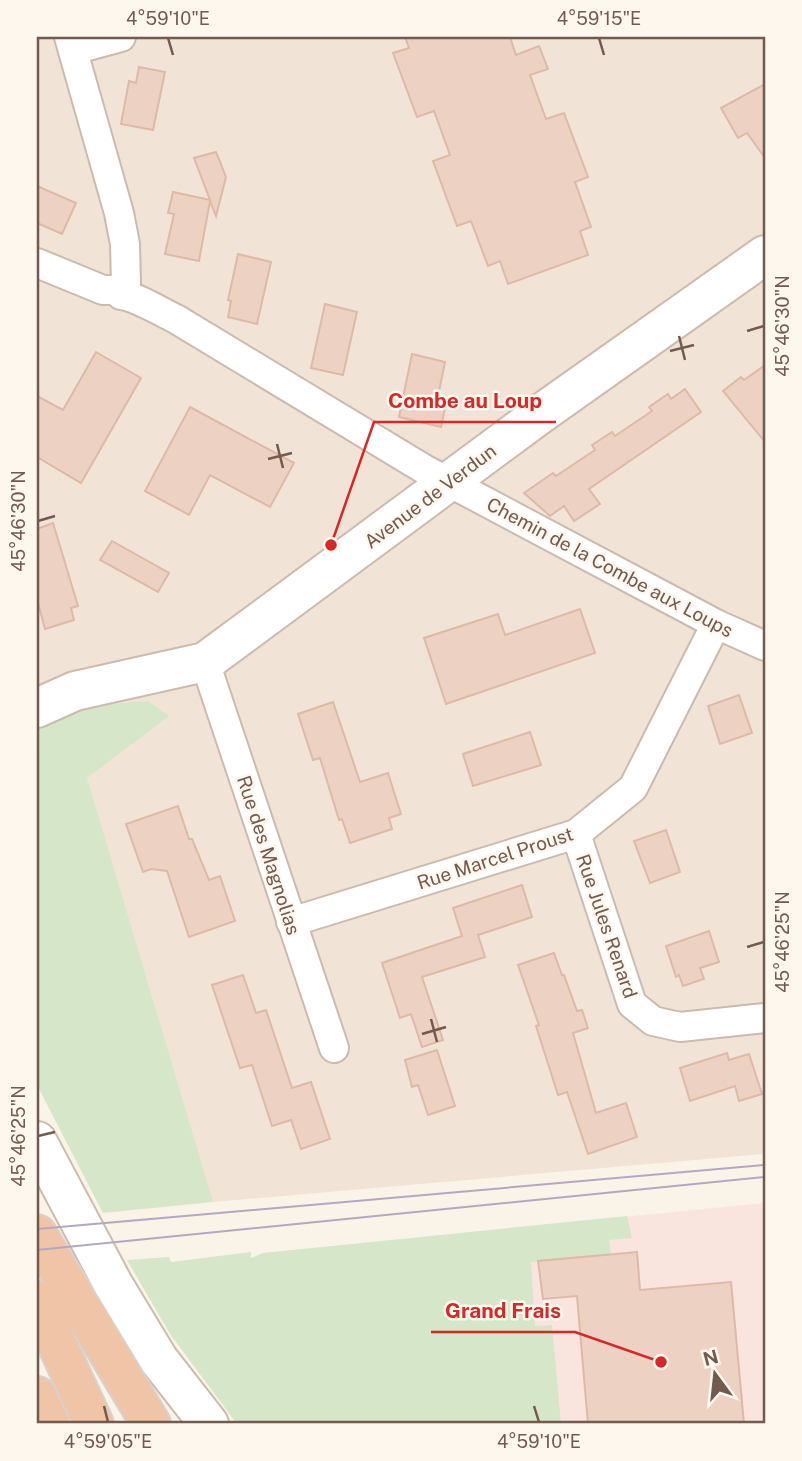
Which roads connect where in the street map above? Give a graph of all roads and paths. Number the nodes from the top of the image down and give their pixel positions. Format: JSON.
{"nodes":[{"id":1,"x":121,"y":37,"type":"edge"},
{"id":2,"x":71,"y":43,"type":"edge"},
{"id":3,"x":765,"y":255,"type":"edge"},
{"id":4,"x":37,"y":263,"type":"edge"},
{"id":5,"x":124,"y":289,"type":"junction"},
{"id":6,"x":449,"y":483,"type":"junction"},
{"id":7,"x":716,"y":624,"type":"junction"},
{"id":8,"x":765,"y":646,"type":"edge"},
{"id":9,"x":190,"y":666,"type":"junction"},
{"id":10,"x":37,"y":692,"type":"edge"},
{"id":11,"x":37,"y":708,"type":"edge"},
{"id":12,"x":576,"y":834,"type":"junction"},
{"id":13,"x":291,"y":922,"type":"junction"},
{"id":14,"x":765,"y":1018,"type":"edge"},
{"id":15,"x":334,"y":1048,"type":"dead end"},
{"id":16,"x":37,"y":1140,"type":"edge"},
{"id":17,"x":37,"y":1234,"type":"edge"},
{"id":18,"x":37,"y":1301,"type":"edge"},
{"id":19,"x":37,"y":1396,"type":"edge"},
{"id":20,"x":50,"y":1424,"type":"edge"},
{"id":21,"x":94,"y":1424,"type":"edge"},
{"id":22,"x":151,"y":1424,"type":"edge"},
{"id":23,"x":209,"y":1424,"type":"edge"}],
"edges":[{"from":1,"to":2,"type":"street"},
{"from":2,"to":5,"type":"street"},
{"from":3,"to":6,"type":"main road","name":"Avenue de Verdun"},
{"from":4,"to":5,"type":"street","name":"Chemin de la Combe aux Loups"},
{"from":5,"to":6,"type":"street","name":"Chemin de la Combe aux Loups"},
{"from":6,"to":7,"type":"street","name":"Chemin de la Combe aux Loups"},
{"from":6,"to":9,"type":"main road","name":"Avenue de Verdun"},
{"from":7,"to":8,"type":"street","name":"Chemin de la Combe aux Loups"},
{"from":7,"to":12,"type":"street","name":"Rue Marcel Proust"},
{"from":9,"to":10,"type":"main road"},
{"from":9,"to":11,"type":"main road","name":"Avenue de Verdun"},
{"from":9,"to":13,"type":"street","name":"Rue des Magnolias"},
{"from":12,"to":13,"type":"street","name":"Rue Marcel Proust"},
{"from":12,"to":14,"type":"street","name":"Rue Jules Renard"},
{"from":13,"to":15,"type":"street","name":"Rue des Magnolias"},
{"from":16,"to":23,"type":"main road"},
{"from":17,"to":22,"type":"highway"},
{"from":18,"to":21,"type":"highway"},
{"from":19,"to":20,"type":"highway"}]}
